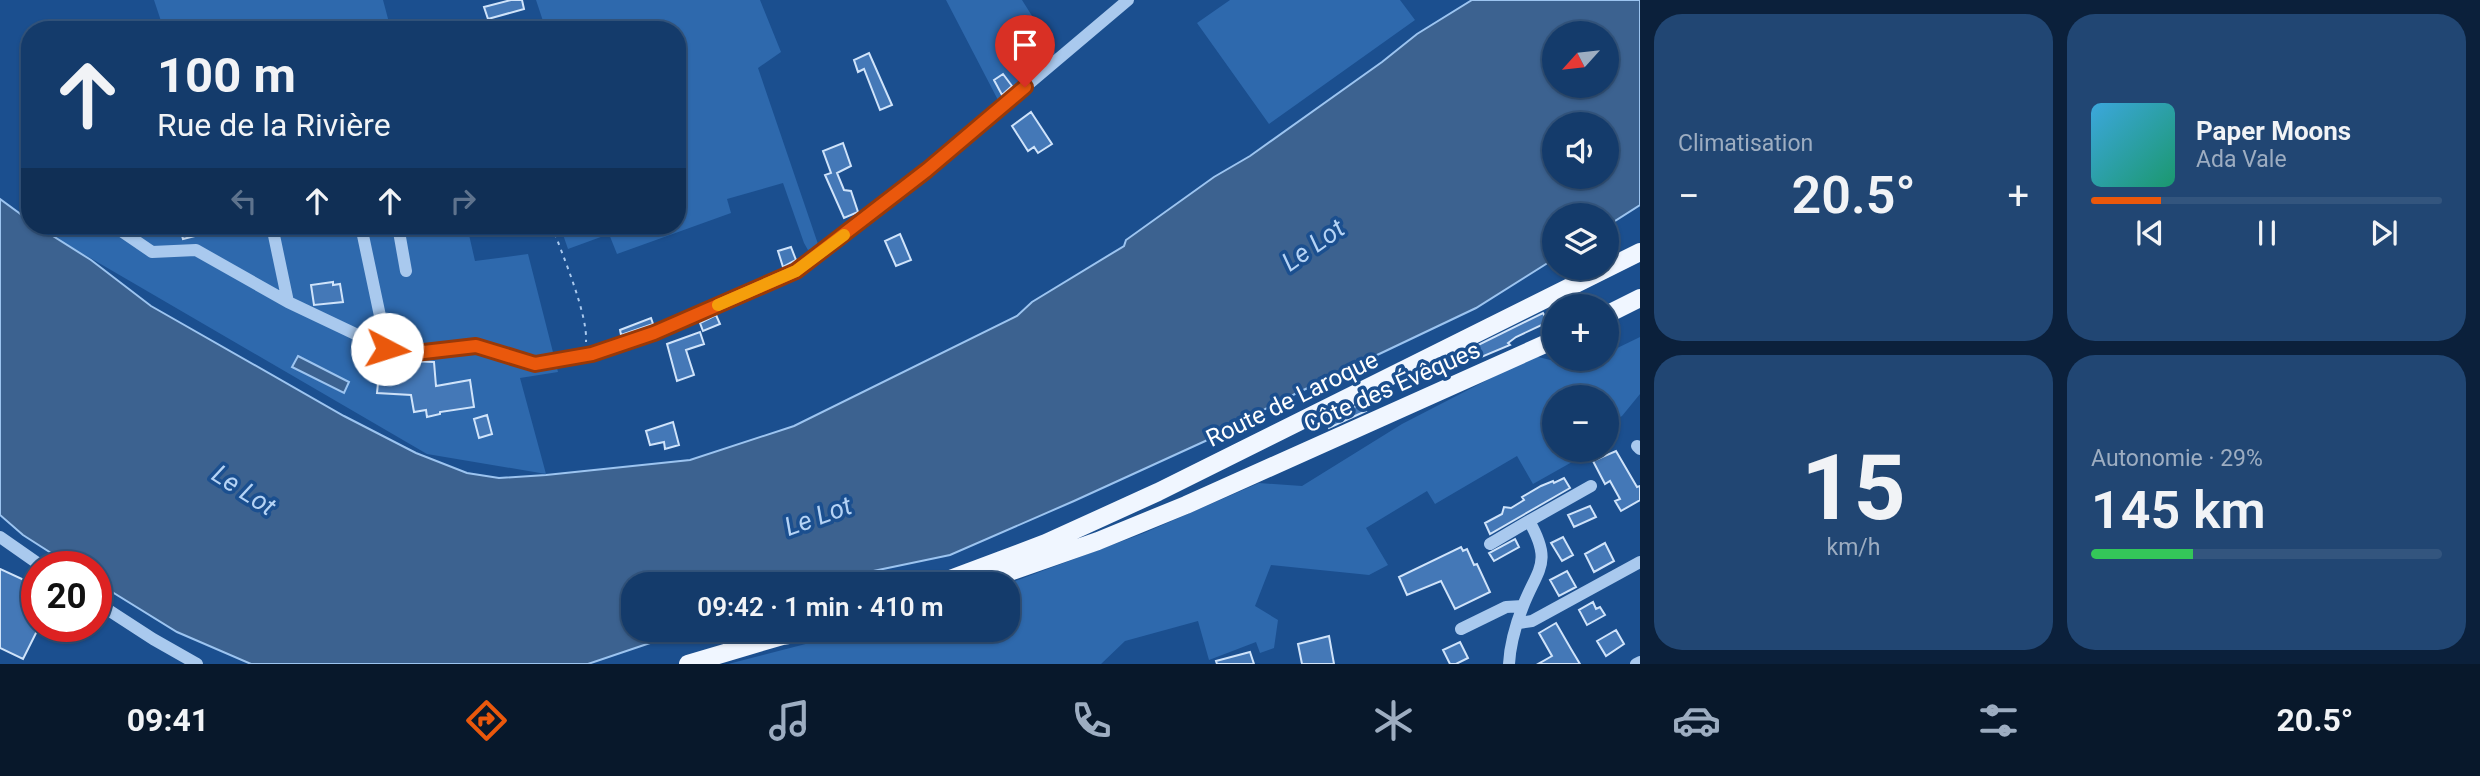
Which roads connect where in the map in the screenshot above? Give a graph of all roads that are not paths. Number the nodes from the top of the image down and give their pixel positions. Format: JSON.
{"nodes":[{"id":1,"x":1128,"y":0,"type":"edge"},
{"id":2,"x":127,"y":235,"type":"edge"},
{"id":3,"x":274,"y":235,"type":"edge"},
{"id":4,"x":363,"y":235,"type":"edge"},
{"id":5,"x":399,"y":235,"type":"edge"},
{"id":6,"x":1640,"y":252,"type":"edge"},
{"id":7,"x":405,"y":271,"type":"dead end"},
{"id":8,"x":1640,"y":298,"type":"edge"},
{"id":9,"x":288,"y":302,"type":"junction"},
{"id":10,"x":1619,"y":308,"type":"edge"},
{"id":11,"x":1542,"y":345,"type":"edge"},
{"id":12,"x":387,"y":349,"type":"junction"},
{"id":13,"x":1591,"y":486,"type":"dead end"},
{"id":14,"x":1530,"y":521,"type":"junction"},
{"id":15,"x":0,"y":537,"type":"edge"},
{"id":16,"x":1490,"y":544,"type":"dead end"},
{"id":17,"x":21,"y":552,"type":"edge"},
{"id":18,"x":1640,"y":562,"type":"edge"},
{"id":19,"x":966,"y":572,"type":"edge"},
{"id":20,"x":1009,"y":572,"type":"edge"},
{"id":21,"x":1523,"y":606,"type":"junction"},
{"id":22,"x":112,"y":613,"type":"edge"},
{"id":23,"x":1519,"y":623,"type":"junction"},
{"id":24,"x":1461,"y":629,"type":"dead end"},
{"id":25,"x":759,"y":642,"type":"edge"},
{"id":26,"x":197,"y":664,"type":"edge"},
{"id":27,"x":688,"y":664,"type":"edge"},
{"id":28,"x":1508,"y":664,"type":"edge"}],
"edges":[{"from":1,"to":12,"type":"street"},
{"from":2,"to":9,"type":"street"},
{"from":3,"to":9,"type":"street"},
{"from":4,"to":12,"type":"street"},
{"from":5,"to":7,"type":"street"},
{"from":6,"to":19,"type":"main road","name":"Route de Laroque"},
{"from":8,"to":10,"type":"main road"},
{"from":9,"to":12,"type":"street"},
{"from":11,"to":20,"type":"main road","name":"Côte des Évêques"},
{"from":13,"to":14,"type":"street"},
{"from":14,"to":16,"type":"street"},
{"from":14,"to":21,"type":"street"},
{"from":15,"to":17,"type":"street"},
{"from":18,"to":23,"type":"street"},
{"from":21,"to":23,"type":"street"},
{"from":21,"to":24,"type":"street"},
{"from":22,"to":26,"type":"street"},
{"from":23,"to":28,"type":"street"},
{"from":25,"to":27,"type":"main road"}]}
